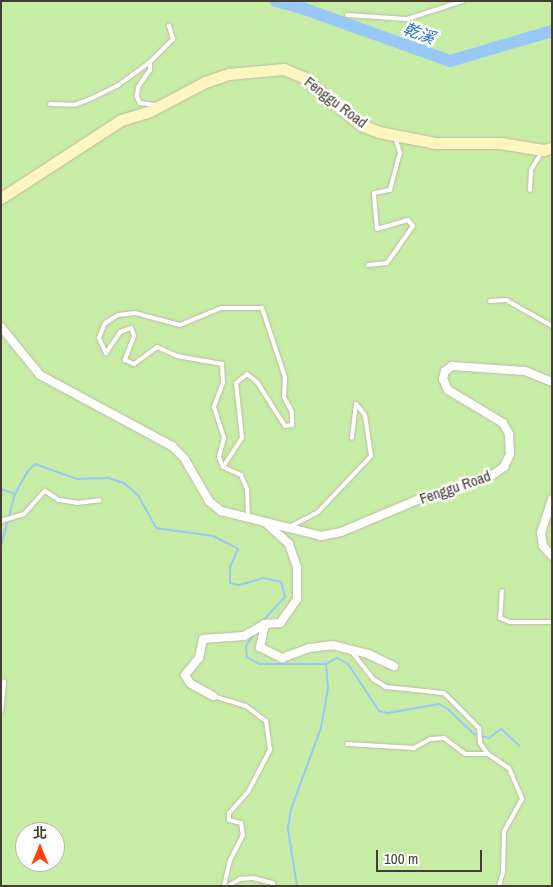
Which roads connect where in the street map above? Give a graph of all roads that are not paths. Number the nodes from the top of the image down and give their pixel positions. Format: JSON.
{"nodes":[{"id":1,"x":463,"y":1,"type":"edge"},
{"id":2,"x":347,"y":15,"type":"dead end"},
{"id":3,"x":169,"y":26,"type":"dead end"},
{"id":4,"x":150,"y":62,"type":"junction"},
{"id":5,"x":50,"y":104,"type":"dead end"},
{"id":6,"x":159,"y":106,"type":"junction"},
{"id":7,"x":395,"y":135,"type":"junction"},
{"id":8,"x":548,"y":149,"type":"edge"},
{"id":9,"x":530,"y":190,"type":"dead end"},
{"id":10,"x":1,"y":198,"type":"edge"},
{"id":11,"x":368,"y":265,"type":"dead end"},
{"id":12,"x":490,"y":301,"type":"dead end"},
{"id":13,"x":552,"y":326,"type":"edge"},
{"id":14,"x":1,"y":327,"type":"edge"},
{"id":15,"x":552,"y":382,"type":"edge"},
{"id":16,"x":352,"y":438,"type":"dead end"},
{"id":17,"x":223,"y":467,"type":"junction"},
{"id":18,"x":552,"y":499,"type":"edge"},
{"id":19,"x":100,"y":500,"type":"dead end"},
{"id":20,"x":248,"y":517,"type":"junction"},
{"id":21,"x":262,"y":520,"type":"junction"},
{"id":22,"x":2,"y":521,"type":"edge"},
{"id":23,"x":286,"y":528,"type":"junction"},
{"id":24,"x":552,"y":556,"type":"edge"},
{"id":25,"x":502,"y":591,"type":"dead end"},
{"id":26,"x":552,"y":622,"type":"edge"},
{"id":27,"x":264,"y":624,"type":"junction"},
{"id":28,"x":350,"y":650,"type":"junction"},
{"id":29,"x":394,"y":666,"type":"dead end"},
{"id":30,"x":4,"y":681,"type":"dead end"},
{"id":31,"x":214,"y":696,"type":"joint"},
{"id":32,"x":1,"y":712,"type":"edge"},
{"id":33,"x":347,"y":744,"type":"dead end"},
{"id":34,"x":488,"y":754,"type":"junction"},
{"id":35,"x":226,"y":886,"type":"edge"},
{"id":36,"x":273,"y":886,"type":"edge"},
{"id":37,"x":499,"y":886,"type":"edge"}],
"edges":[{"from":1,"to":2,"type":"lane"},
{"from":3,"to":4,"type":"lane"},
{"from":4,"to":5,"type":"lane"},
{"from":4,"to":6,"type":"lane"},
{"from":6,"to":7,"type":"street","name":"Fenggu Road"},
{"from":6,"to":10,"type":"street","name":"Fenggu Road"},
{"from":7,"to":8,"type":"street","name":"Fenggu Road"},
{"from":7,"to":11,"type":"lane"},
{"from":8,"to":9,"type":"lane"},
{"from":12,"to":13,"type":"lane"},
{"from":14,"to":20,"type":"street","name":"Fenggu Road"},
{"from":15,"to":23,"type":"street","name":"Fenggu Road"},
{"from":16,"to":23,"type":"lane"},
{"from":17,"to":17,"type":"lane"},
{"from":17,"to":20,"type":"lane"},
{"from":18,"to":24,"type":"street"},
{"from":19,"to":22,"type":"lane"},
{"from":20,"to":21,"type":"street","name":"Fenggu Road"},
{"from":21,"to":23,"type":"street","name":"Fenggu Road"},
{"from":21,"to":27,"type":"street"},
{"from":25,"to":26,"type":"lane"},
{"from":27,"to":28,"type":"street"},
{"from":27,"to":31,"type":"street"},
{"from":28,"to":29,"type":"street"},
{"from":28,"to":34,"type":"lane"},
{"from":30,"to":32,"type":"lane"},
{"from":31,"to":35,"type":"lane"},
{"from":33,"to":34,"type":"lane"},
{"from":34,"to":37,"type":"lane"},
{"from":35,"to":36,"type":"lane"}]}
